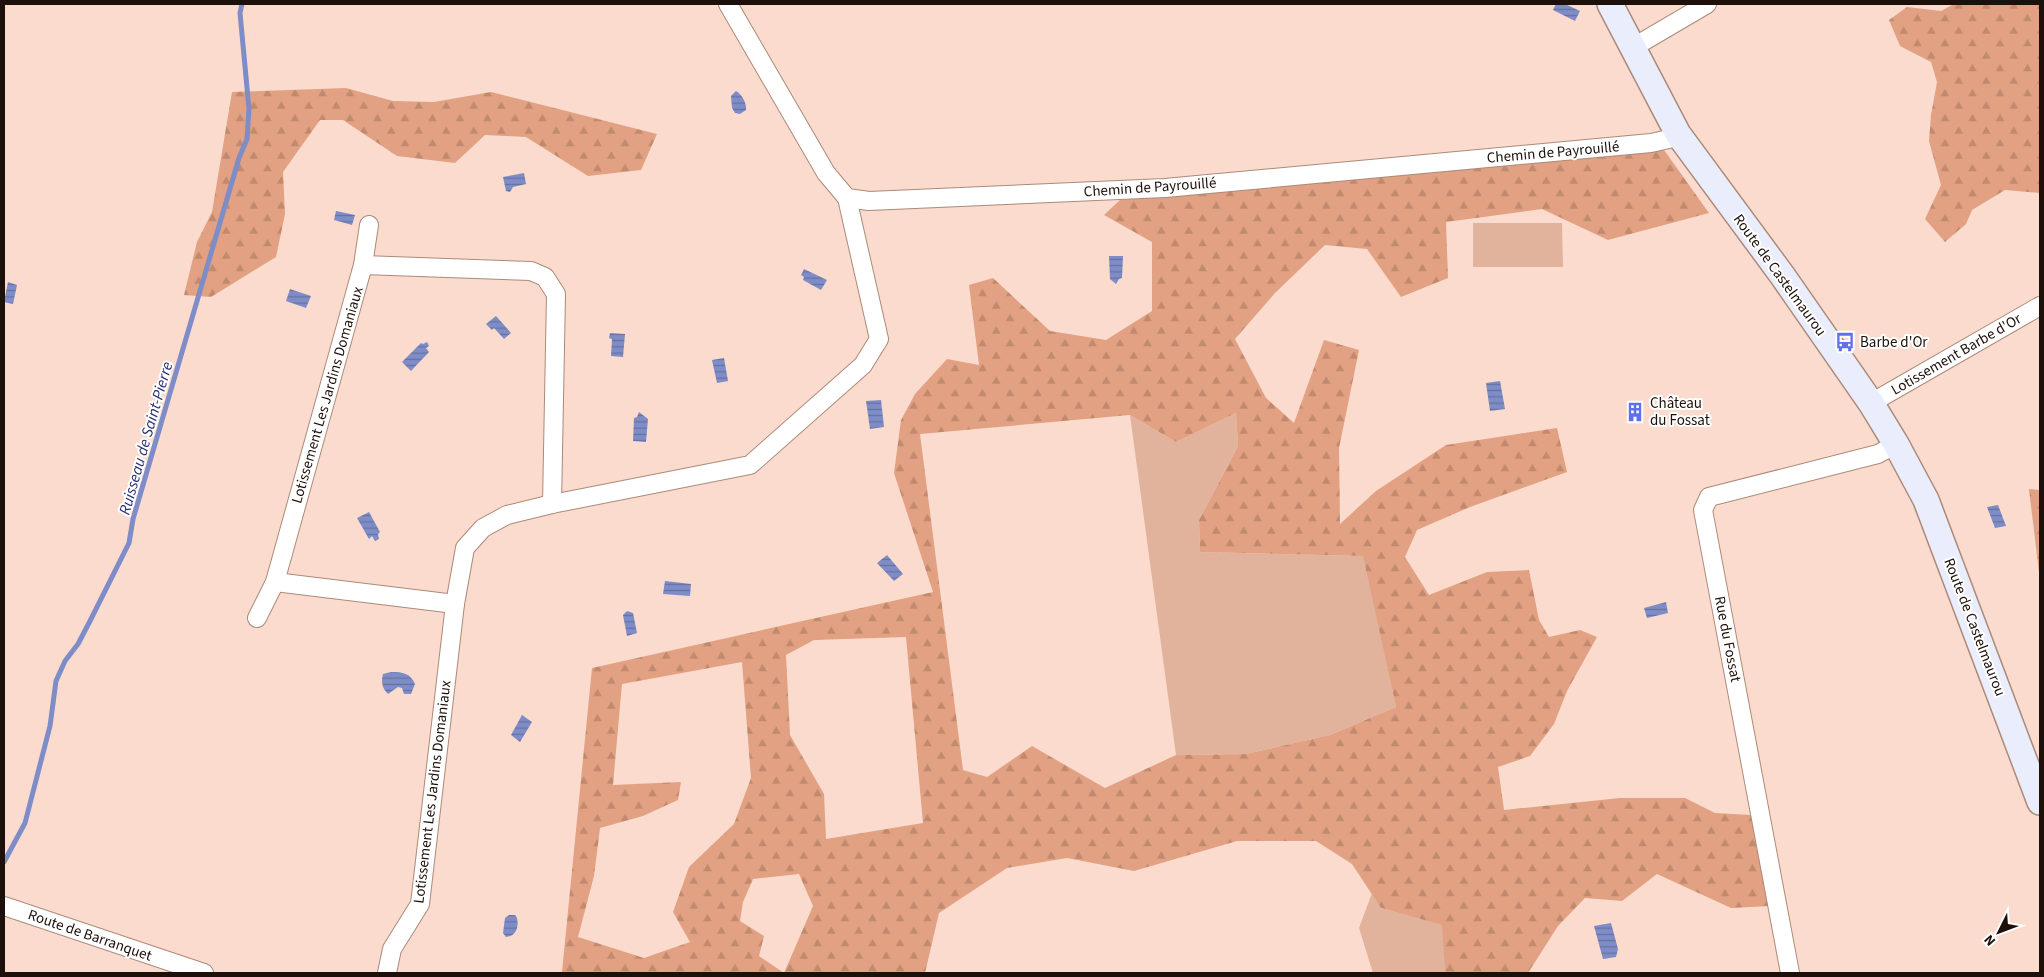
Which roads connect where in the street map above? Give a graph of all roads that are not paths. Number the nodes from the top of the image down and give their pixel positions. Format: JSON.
{"nodes":[{"id":1,"x":728,"y":4,"type":"edge"},
{"id":2,"x":1610,"y":4,"type":"edge"},
{"id":3,"x":1707,"y":4,"type":"edge"},
{"id":4,"x":1632,"y":48,"type":"junction"},
{"id":5,"x":1678,"y":134,"type":"junction"},
{"id":6,"x":847,"y":198,"type":"junction"},
{"id":7,"x":369,"y":225,"type":"dead end"},
{"id":8,"x":363,"y":265,"type":"junction"},
{"id":9,"x":2040,"y":306,"type":"edge"},
{"id":10,"x":1871,"y":403,"type":"junction"},
{"id":11,"x":1896,"y":444,"type":"junction"},
{"id":12,"x":552,"y":504,"type":"junction"},
{"id":13,"x":275,"y":582,"type":"junction"},
{"id":14,"x":455,"y":604,"type":"junction"},
{"id":15,"x":257,"y":618,"type":"dead end"},
{"id":16,"x":2040,"y":802,"type":"edge"},
{"id":17,"x":4,"y":906,"type":"edge"},
{"id":18,"x":204,"y":973,"type":"edge"},
{"id":19,"x":387,"y":973,"type":"edge"},
{"id":20,"x":1790,"y":973,"type":"edge"}],
"edges":[{"from":1,"to":6,"type":"street"},
{"from":2,"to":4,"type":"street","name":"Route de Castelmaurou"},
{"from":3,"to":4,"type":"street"},
{"from":4,"to":5,"type":"street","name":"Route de Castelmaurou"},
{"from":5,"to":6,"type":"street","name":"Chemin de Payrouillé"},
{"from":5,"to":10,"type":"street","name":"Route de Castelmaurou"},
{"from":6,"to":12,"type":"street","name":"Lotissement Les Jardins Domaniaux"},
{"from":7,"to":8,"type":"street","name":"Lotissement Les Jardins Domaniaux"},
{"from":8,"to":12,"type":"street","name":"Lotissement Les Jardins Domaniaux"},
{"from":8,"to":13,"type":"street","name":"Lotissement Les Jardins Domaniaux"},
{"from":9,"to":10,"type":"street","name":"Lotissement Barbe d'Or"},
{"from":10,"to":11,"type":"street","name":"Route de Castelmaurou"},
{"from":11,"to":16,"type":"street","name":"Route de Castelmaurou"},
{"from":11,"to":20,"type":"street","name":"Rue du Fossat"},
{"from":12,"to":14,"type":"street","name":"Lotissement Les Jardins Domaniaux"},
{"from":13,"to":14,"type":"street"},
{"from":13,"to":15,"type":"street","name":"Lotissement Les Jardins Domaniaux"},
{"from":14,"to":19,"type":"street","name":"Lotissement Les Jardins Domaniaux"},
{"from":17,"to":18,"type":"street","name":"Route de Barranquet"}]}
